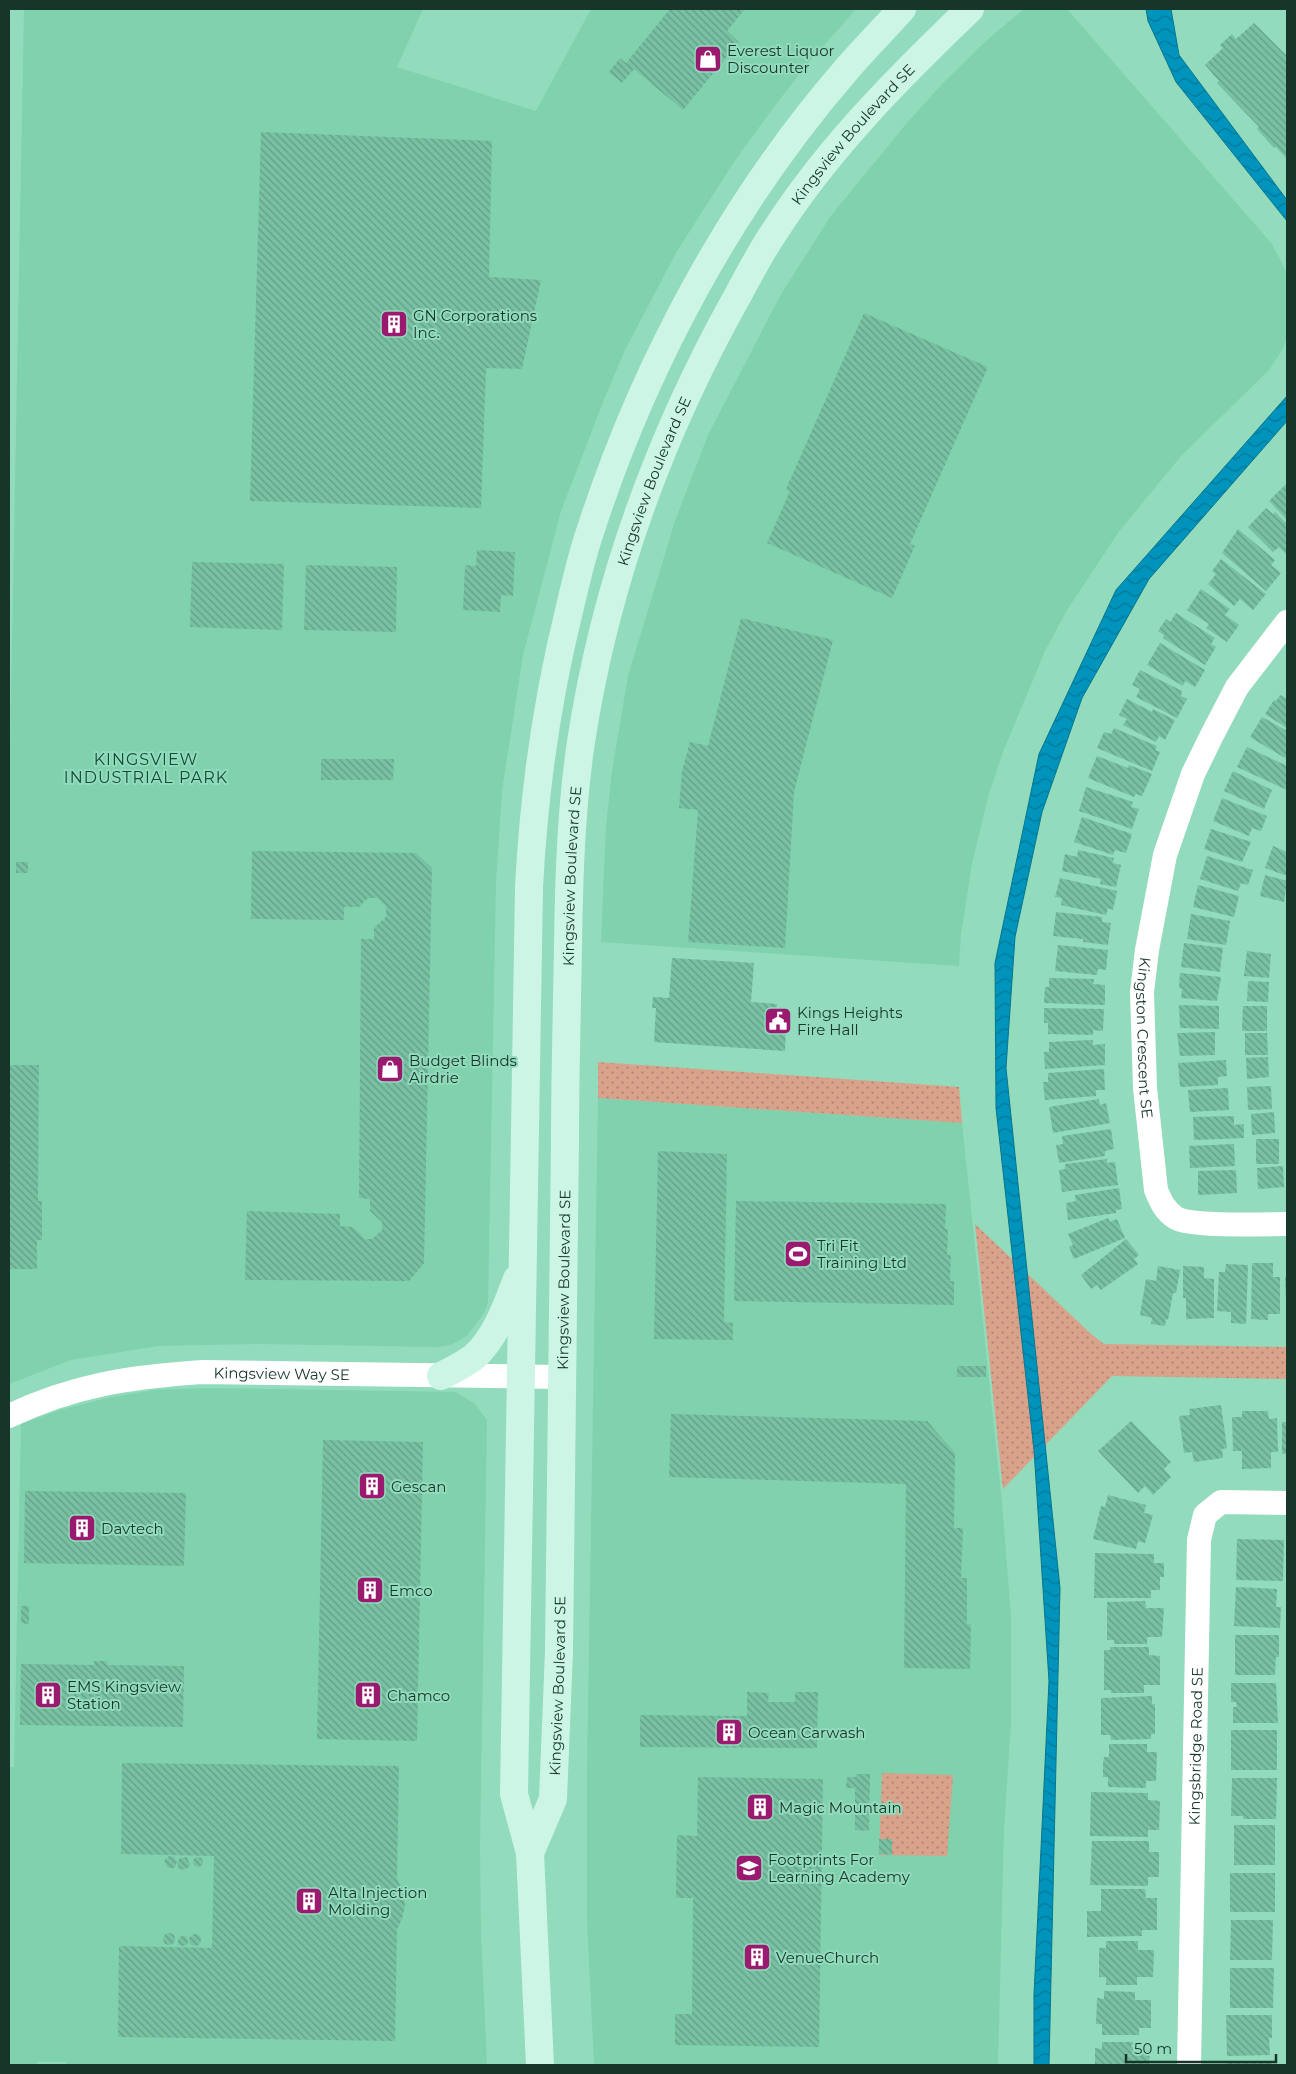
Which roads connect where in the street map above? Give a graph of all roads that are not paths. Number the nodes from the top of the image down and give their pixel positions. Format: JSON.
{"nodes":[{"id":1,"x":902,"y":9,"type":"edge"},
{"id":2,"x":970,"y":9,"type":"edge"},
{"id":3,"x":1287,"y":622,"type":"edge"},
{"id":4,"x":1279,"y":651,"type":"edge"},
{"id":5,"x":1287,"y":1224,"type":"edge"},
{"id":6,"x":521,"y":1269,"type":"junction"},
{"id":7,"x":441,"y":1376,"type":"junction"},
{"id":8,"x":521,"y":1377,"type":"junction"},
{"id":9,"x":561,"y":1377,"type":"junction"},
{"id":10,"x":9,"y":1416,"type":"edge"},
{"id":11,"x":1287,"y":1503,"type":"edge"},
{"id":12,"x":530,"y":1853,"type":"junction"},
{"id":13,"x":540,"y":2065,"type":"edge"},
{"id":14,"x":1189,"y":2065,"type":"edge"}],
"edges":[{"from":1,"to":6,"type":"main road","name":"Kingsview Boulevard SE"},
{"from":2,"to":9,"type":"main road","name":"Kingsview Boulevard SE"},
{"from":3,"to":4,"type":"street","name":"Kingston Crescent SE"},
{"from":4,"to":5,"type":"street","name":"Kingston Crescent SE"},
{"from":6,"to":7,"type":"main road"},
{"from":6,"to":8,"type":"main road","name":"Kingsview Boulevard SE"},
{"from":7,"to":8,"type":"street","name":"Kingsview Way SE"},
{"from":7,"to":10,"type":"street","name":"Kingsview Way SE"},
{"from":8,"to":9,"type":"street","name":"Kingsview Way SE"},
{"from":8,"to":12,"type":"main road","name":"Kingsview Boulevard SE"},
{"from":9,"to":12,"type":"main road","name":"Kingsview Boulevard SE"},
{"from":11,"to":14,"type":"street","name":"Kingsbridge Road SE"},
{"from":12,"to":13,"type":"main road","name":"Kingsview Boulevard SE"}]}
